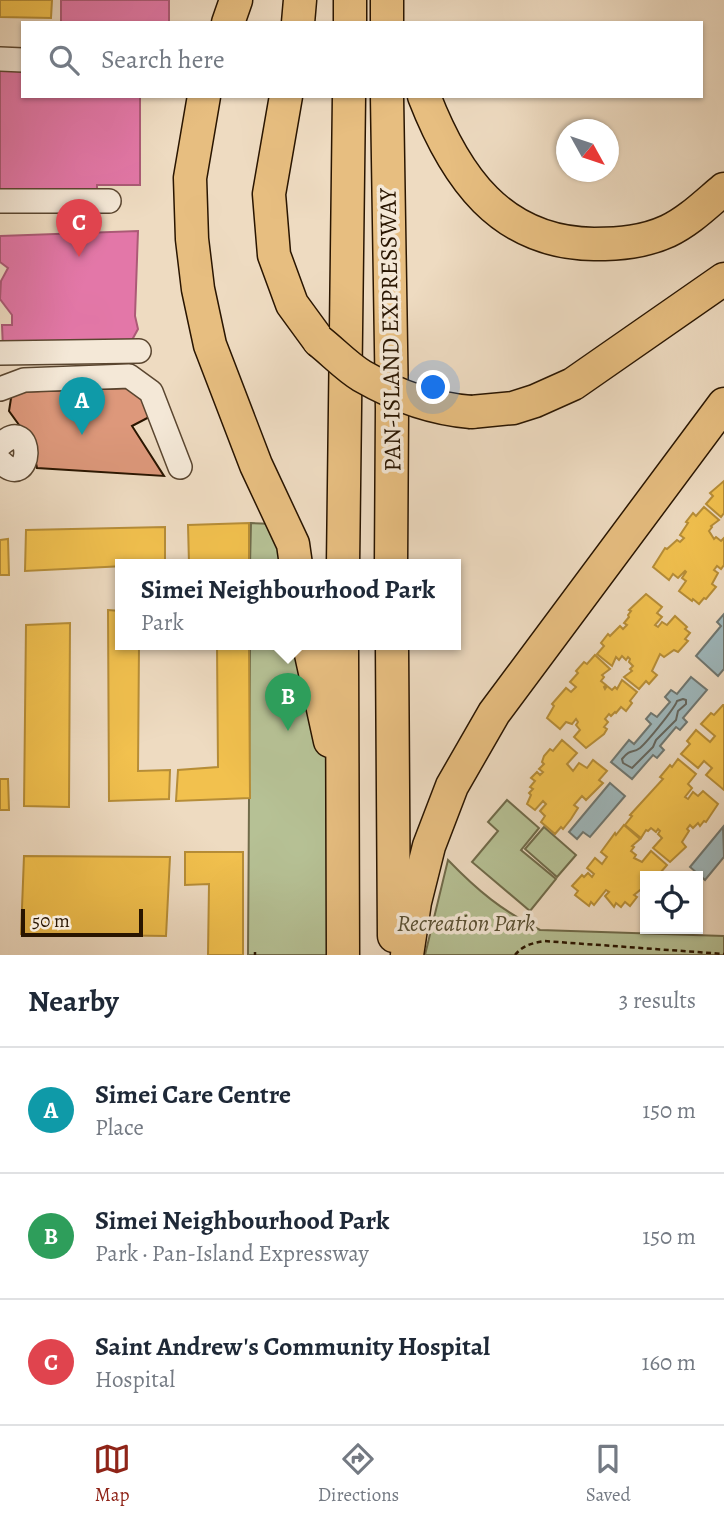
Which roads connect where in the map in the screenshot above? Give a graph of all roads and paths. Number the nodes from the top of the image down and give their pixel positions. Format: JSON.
{"nodes":[{"id":1,"x":236,"y":0,"type":"edge"},
{"id":2,"x":300,"y":0,"type":"edge"},
{"id":3,"x":351,"y":0,"type":"edge"},
{"id":4,"x":229,"y":21,"type":"edge"},
{"id":5,"x":298,"y":21,"type":"edge"},
{"id":6,"x":350,"y":21,"type":"edge"},
{"id":7,"x":0,"y":60,"type":"edge"},
{"id":8,"x":21,"y":60,"type":"edge"},
{"id":9,"x":204,"y":98,"type":"edge"},
{"id":10,"x":286,"y":98,"type":"edge"},
{"id":11,"x":349,"y":98,"type":"edge"},
{"id":12,"x":387,"y":98,"type":"edge"},
{"id":13,"x":425,"y":98,"type":"edge"},
{"id":14,"x":724,"y":189,"type":"edge"},
{"id":15,"x":0,"y":201,"type":"edge"},
{"id":16,"x":109,"y":201,"type":"dead end"},
{"id":17,"x":724,"y":279,"type":"edge"},
{"id":18,"x":139,"y":351,"type":"dead end"},
{"id":19,"x":0,"y":353,"type":"edge"},
{"id":20,"x":0,"y":389,"type":"edge"},
{"id":21,"x":0,"y":396,"type":"edge"},
{"id":22,"x":724,"y":404,"type":"edge"},
{"id":23,"x":180,"y":467,"type":"dead end"},
{"id":24,"x":295,"y":559,"type":"edge"},
{"id":25,"x":343,"y":559,"type":"edge"},
{"id":26,"x":391,"y":559,"type":"edge"},
{"id":27,"x":310,"y":650,"type":"edge"},
{"id":28,"x":342,"y":650,"type":"edge"},
{"id":29,"x":392,"y":650,"type":"edge"},
{"id":30,"x":341,"y":768,"type":"junction"},
{"id":31,"x":724,"y":954,"type":"edge"},
{"id":32,"x":343,"y":955,"type":"edge"},
{"id":33,"x":395,"y":955,"type":"edge"},
{"id":34,"x":407,"y":955,"type":"edge"},
{"id":35,"x":515,"y":955,"type":"edge"}],
"edges":[{"from":1,"to":4,"type":"highway"},
{"from":2,"to":5,"type":"highway"},
{"from":3,"to":6,"type":"highway"},
{"from":7,"to":8,"type":"lane"},
{"from":9,"to":24,"type":"highway"},
{"from":10,"to":17,"type":"highway","bridge":true},
{"from":11,"to":25,"type":"highway","name":"PAN-ISLAND EXPRESSWAY"},
{"from":12,"to":26,"type":"highway","name":"PAN-ISLAND EXPRESSWAY"},
{"from":13,"to":14,"type":"highway"},
{"from":15,"to":16,"type":"lane"},
{"from":18,"to":19,"type":"lane"},
{"from":20,"to":21,"type":"lane"},
{"from":20,"to":23,"type":"lane"},
{"from":22,"to":34,"type":"highway"},
{"from":27,"to":30,"type":"highway"},
{"from":28,"to":30,"type":"highway"},
{"from":29,"to":33,"type":"highway"},
{"from":30,"to":32,"type":"highway"},
{"from":31,"to":35,"type":"path"}]}
